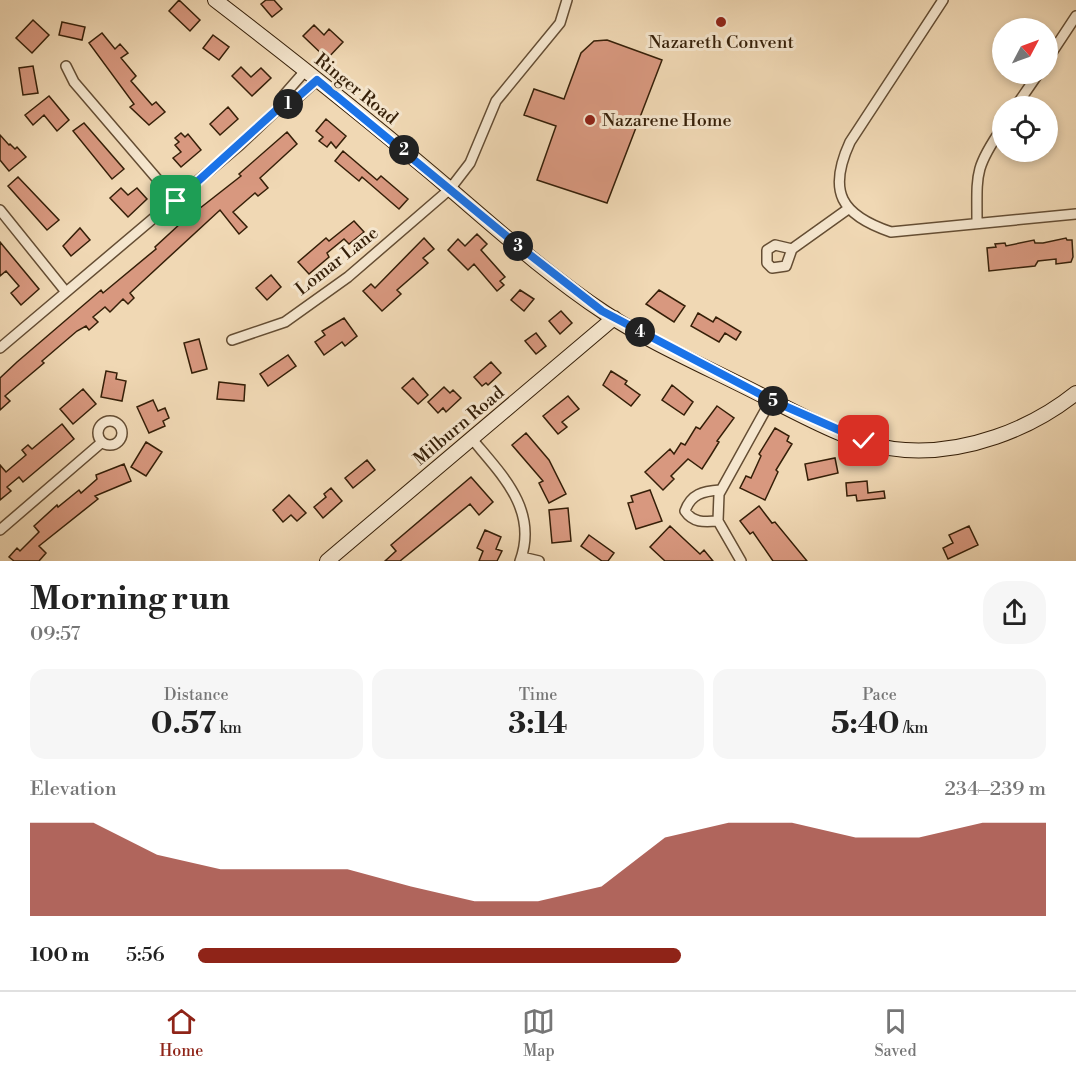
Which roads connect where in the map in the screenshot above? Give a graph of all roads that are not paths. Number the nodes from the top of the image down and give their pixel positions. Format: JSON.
{"nodes":[{"id":1,"x":567,"y":0,"type":"edge"},
{"id":2,"x":944,"y":0,"type":"edge"},
{"id":3,"x":221,"y":2,"type":"edge"},
{"id":4,"x":1076,"y":16,"type":"edge"},
{"id":5,"x":1058,"y":43,"type":"edge"},
{"id":6,"x":66,"y":66,"type":"dead end"},
{"id":7,"x":305,"y":71,"type":"junction"},
{"id":8,"x":317,"y":80,"type":"junction"},
{"id":9,"x":282,"y":105,"type":"junction"},
{"id":10,"x":992,"y":144,"type":"edge"},
{"id":11,"x":450,"y":189,"type":"junction"},
{"id":12,"x":176,"y":201,"type":"junction"},
{"id":13,"x":0,"y":210,"type":"edge"},
{"id":14,"x":848,"y":210,"type":"junction"},
{"id":15,"x":1076,"y":214,"type":"edge"},
{"id":16,"x":977,"y":222,"type":"junction"},
{"id":17,"x":792,"y":249,"type":"dead end"},
{"id":18,"x":66,"y":292,"type":"junction"},
{"id":19,"x":614,"y":318,"type":"junction"},
{"id":20,"x":232,"y":340,"type":"dead end"},
{"id":21,"x":0,"y":348,"type":"edge"},
{"id":22,"x":1076,"y":393,"type":"edge"},
{"id":23,"x":771,"y":400,"type":"junction"},
{"id":24,"x":472,"y":439,"type":"junction"},
{"id":25,"x":101,"y":443,"type":"dead end"},
{"id":26,"x":720,"y":490,"type":"junction"},
{"id":27,"x":718,"y":521,"type":"junction"},
{"id":28,"x":0,"y":531,"type":"edge"},
{"id":29,"x":521,"y":559,"type":"edge"},
{"id":30,"x":327,"y":561,"type":"edge"},
{"id":31,"x":538,"y":561,"type":"edge"},
{"id":32,"x":741,"y":561,"type":"edge"}],
"edges":[{"from":1,"to":11,"type":"street","name":"Lomar Lane"},
{"from":2,"to":14,"type":"street"},
{"from":3,"to":7,"type":"street","name":"Ringer Road"},
{"from":4,"to":5,"type":"street"},
{"from":6,"to":12,"type":"street"},
{"from":7,"to":8,"type":"street","name":"Ringer Road"},
{"from":7,"to":9,"type":"street"},
{"from":8,"to":9,"type":"street"},
{"from":8,"to":11,"type":"street","name":"Ringer Road"},
{"from":9,"to":12,"type":"street"},
{"from":10,"to":16,"type":"street"},
{"from":11,"to":19,"type":"street","name":"Ringer Road"},
{"from":11,"to":20,"type":"street","name":"Lomar Lane"},
{"from":12,"to":18,"type":"street"},
{"from":13,"to":18,"type":"street"},
{"from":14,"to":16,"type":"street"},
{"from":14,"to":17,"type":"street"},
{"from":15,"to":16,"type":"street"},
{"from":18,"to":21,"type":"street"},
{"from":19,"to":23,"type":"street","name":"Ringer Road"},
{"from":19,"to":24,"type":"street","name":"Milburn Road"},
{"from":22,"to":23,"type":"street","name":"Ringer Road"},
{"from":23,"to":26,"type":"street"},
{"from":24,"to":29,"type":"street"},
{"from":24,"to":30,"type":"street","name":"Milburn Road"},
{"from":25,"to":28,"type":"street"},
{"from":26,"to":27,"type":"street"},
{"from":26,"to":27,"type":"street"},
{"from":27,"to":32,"type":"street"},
{"from":29,"to":31,"type":"street"}]}
